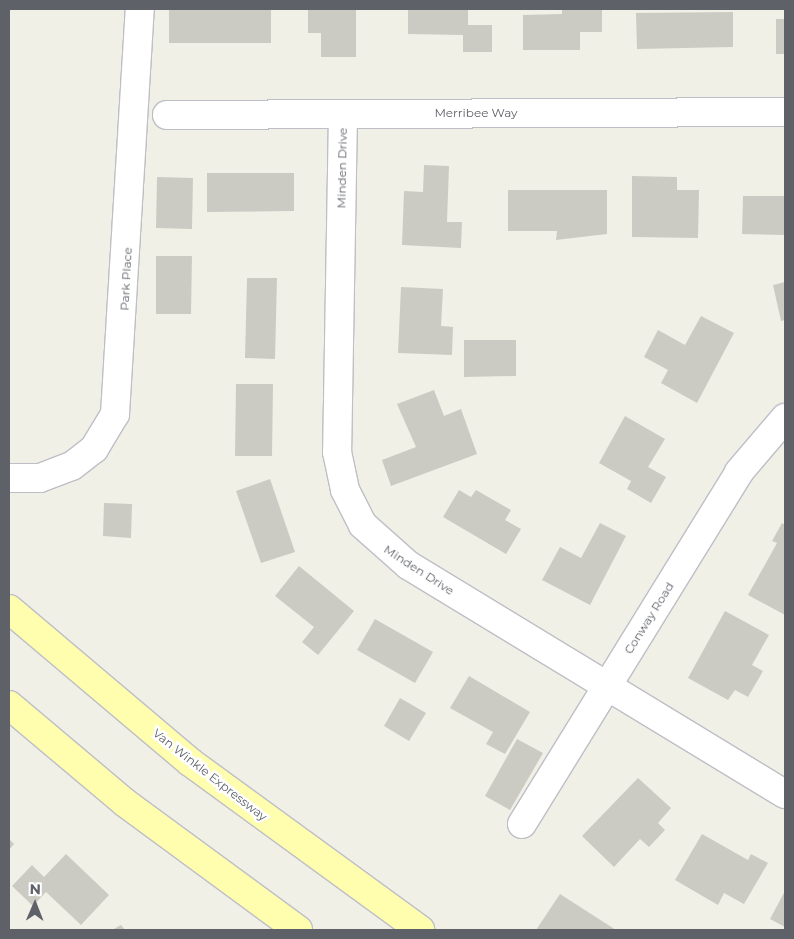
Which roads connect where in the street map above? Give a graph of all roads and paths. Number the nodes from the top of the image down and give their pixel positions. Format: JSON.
{"nodes":[{"id":1,"x":140,"y":9,"type":"edge"},
{"id":2,"x":785,"y":112,"type":"edge"},
{"id":3,"x":343,"y":114,"type":"junction"},
{"id":4,"x":167,"y":115,"type":"dead end"},
{"id":5,"x":785,"y":418,"type":"edge"},
{"id":6,"x":9,"y":478,"type":"edge"},
{"id":7,"x":9,"y":609,"type":"edge"},
{"id":8,"x":607,"y":686,"type":"junction"},
{"id":9,"x":9,"y":706,"type":"edge"},
{"id":10,"x":785,"y":794,"type":"edge"},
{"id":11,"x":522,"y":824,"type":"dead end"},
{"id":12,"x":298,"y":930,"type":"edge"},
{"id":13,"x":420,"y":930,"type":"edge"}],
"edges":[{"from":1,"to":6,"type":"street","name":"Park Place"},
{"from":2,"to":3,"type":"street","name":"Merribee Way"},
{"from":3,"to":4,"type":"street","name":"Merribee Way"},
{"from":3,"to":8,"type":"street","name":"Minden Drive"},
{"from":5,"to":8,"type":"street","name":"Conway Road"},
{"from":7,"to":13,"type":"main road","name":"Van Winkle Expressway"},
{"from":8,"to":10,"type":"street","name":"Minden Drive"},
{"from":8,"to":11,"type":"street","name":"Conway Road"},
{"from":9,"to":12,"type":"main road"}]}
